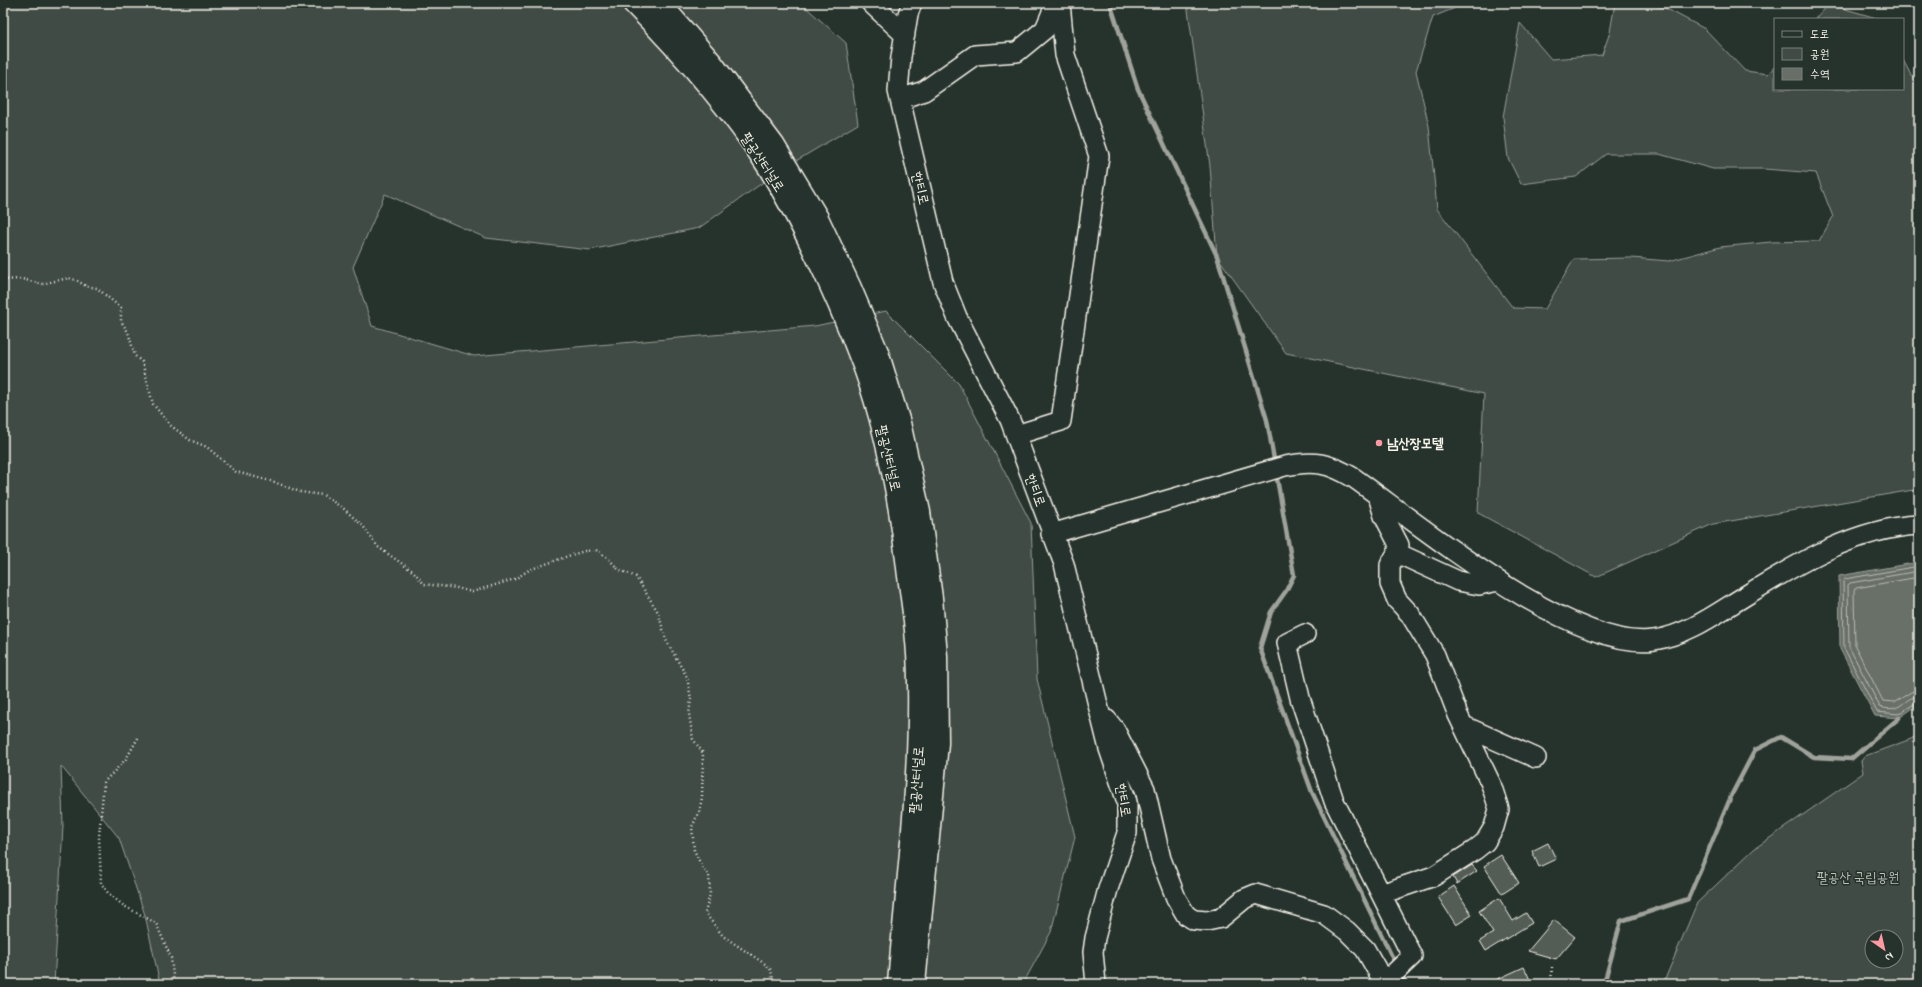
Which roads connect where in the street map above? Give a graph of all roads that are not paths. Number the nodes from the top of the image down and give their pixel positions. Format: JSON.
{"nodes":[{"id":1,"x":634,"y":3,"type":"edge"},
{"id":2,"x":659,"y":3,"type":"edge"},
{"id":3,"x":871,"y":3,"type":"edge"},
{"id":4,"x":912,"y":3,"type":"edge"},
{"id":5,"x":1056,"y":3,"type":"edge"},
{"id":6,"x":1060,"y":3,"type":"edge"},
{"id":7,"x":905,"y":35,"type":"junction"},
{"id":8,"x":900,"y":99,"type":"junction"},
{"id":9,"x":1016,"y":435,"type":"junction"},
{"id":10,"x":1378,"y":496,"type":"junction"},
{"id":11,"x":1919,"y":525,"type":"edge"},
{"id":12,"x":1051,"y":534,"type":"junction"},
{"id":13,"x":1397,"y":553,"type":"junction"},
{"id":14,"x":1498,"y":581,"type":"junction"},
{"id":15,"x":1305,"y":634,"type":"dead end"},
{"id":16,"x":1099,"y":709,"type":"junction"},
{"id":17,"x":1464,"y":726,"type":"junction"},
{"id":18,"x":1536,"y":758,"type":"dead end"},
{"id":19,"x":1381,"y":894,"type":"junction"},
{"id":20,"x":1385,"y":983,"type":"edge"},
{"id":21,"x":899,"y":984,"type":"edge"},
{"id":22,"x":914,"y":984,"type":"edge"},
{"id":23,"x":1096,"y":984,"type":"edge"}],
"edges":[{"from":1,"to":21,"type":"highway","name":"팔공산터널로"},
{"from":2,"to":22,"type":"highway","name":"팔공산터널로"},
{"from":3,"to":7,"type":"street"},
{"from":4,"to":7,"type":"street","name":"한티로"},
{"from":5,"to":8,"type":"street"},
{"from":6,"to":9,"type":"street"},
{"from":7,"to":8,"type":"street","name":"한티로"},
{"from":8,"to":9,"type":"street","name":"한티로"},
{"from":9,"to":12,"type":"street","name":"한티로"},
{"from":10,"to":12,"type":"street"},
{"from":10,"to":13,"type":"street"},
{"from":10,"to":14,"type":"street"},
{"from":11,"to":14,"type":"street"},
{"from":12,"to":16,"type":"street","name":"한티로"},
{"from":13,"to":14,"type":"street"},
{"from":13,"to":17,"type":"street"},
{"from":15,"to":19,"type":"street"},
{"from":16,"to":20,"type":"street"},
{"from":16,"to":23,"type":"street","name":"한티로"},
{"from":17,"to":18,"type":"street"},
{"from":17,"to":19,"type":"street"},
{"from":19,"to":20,"type":"street"}]}
